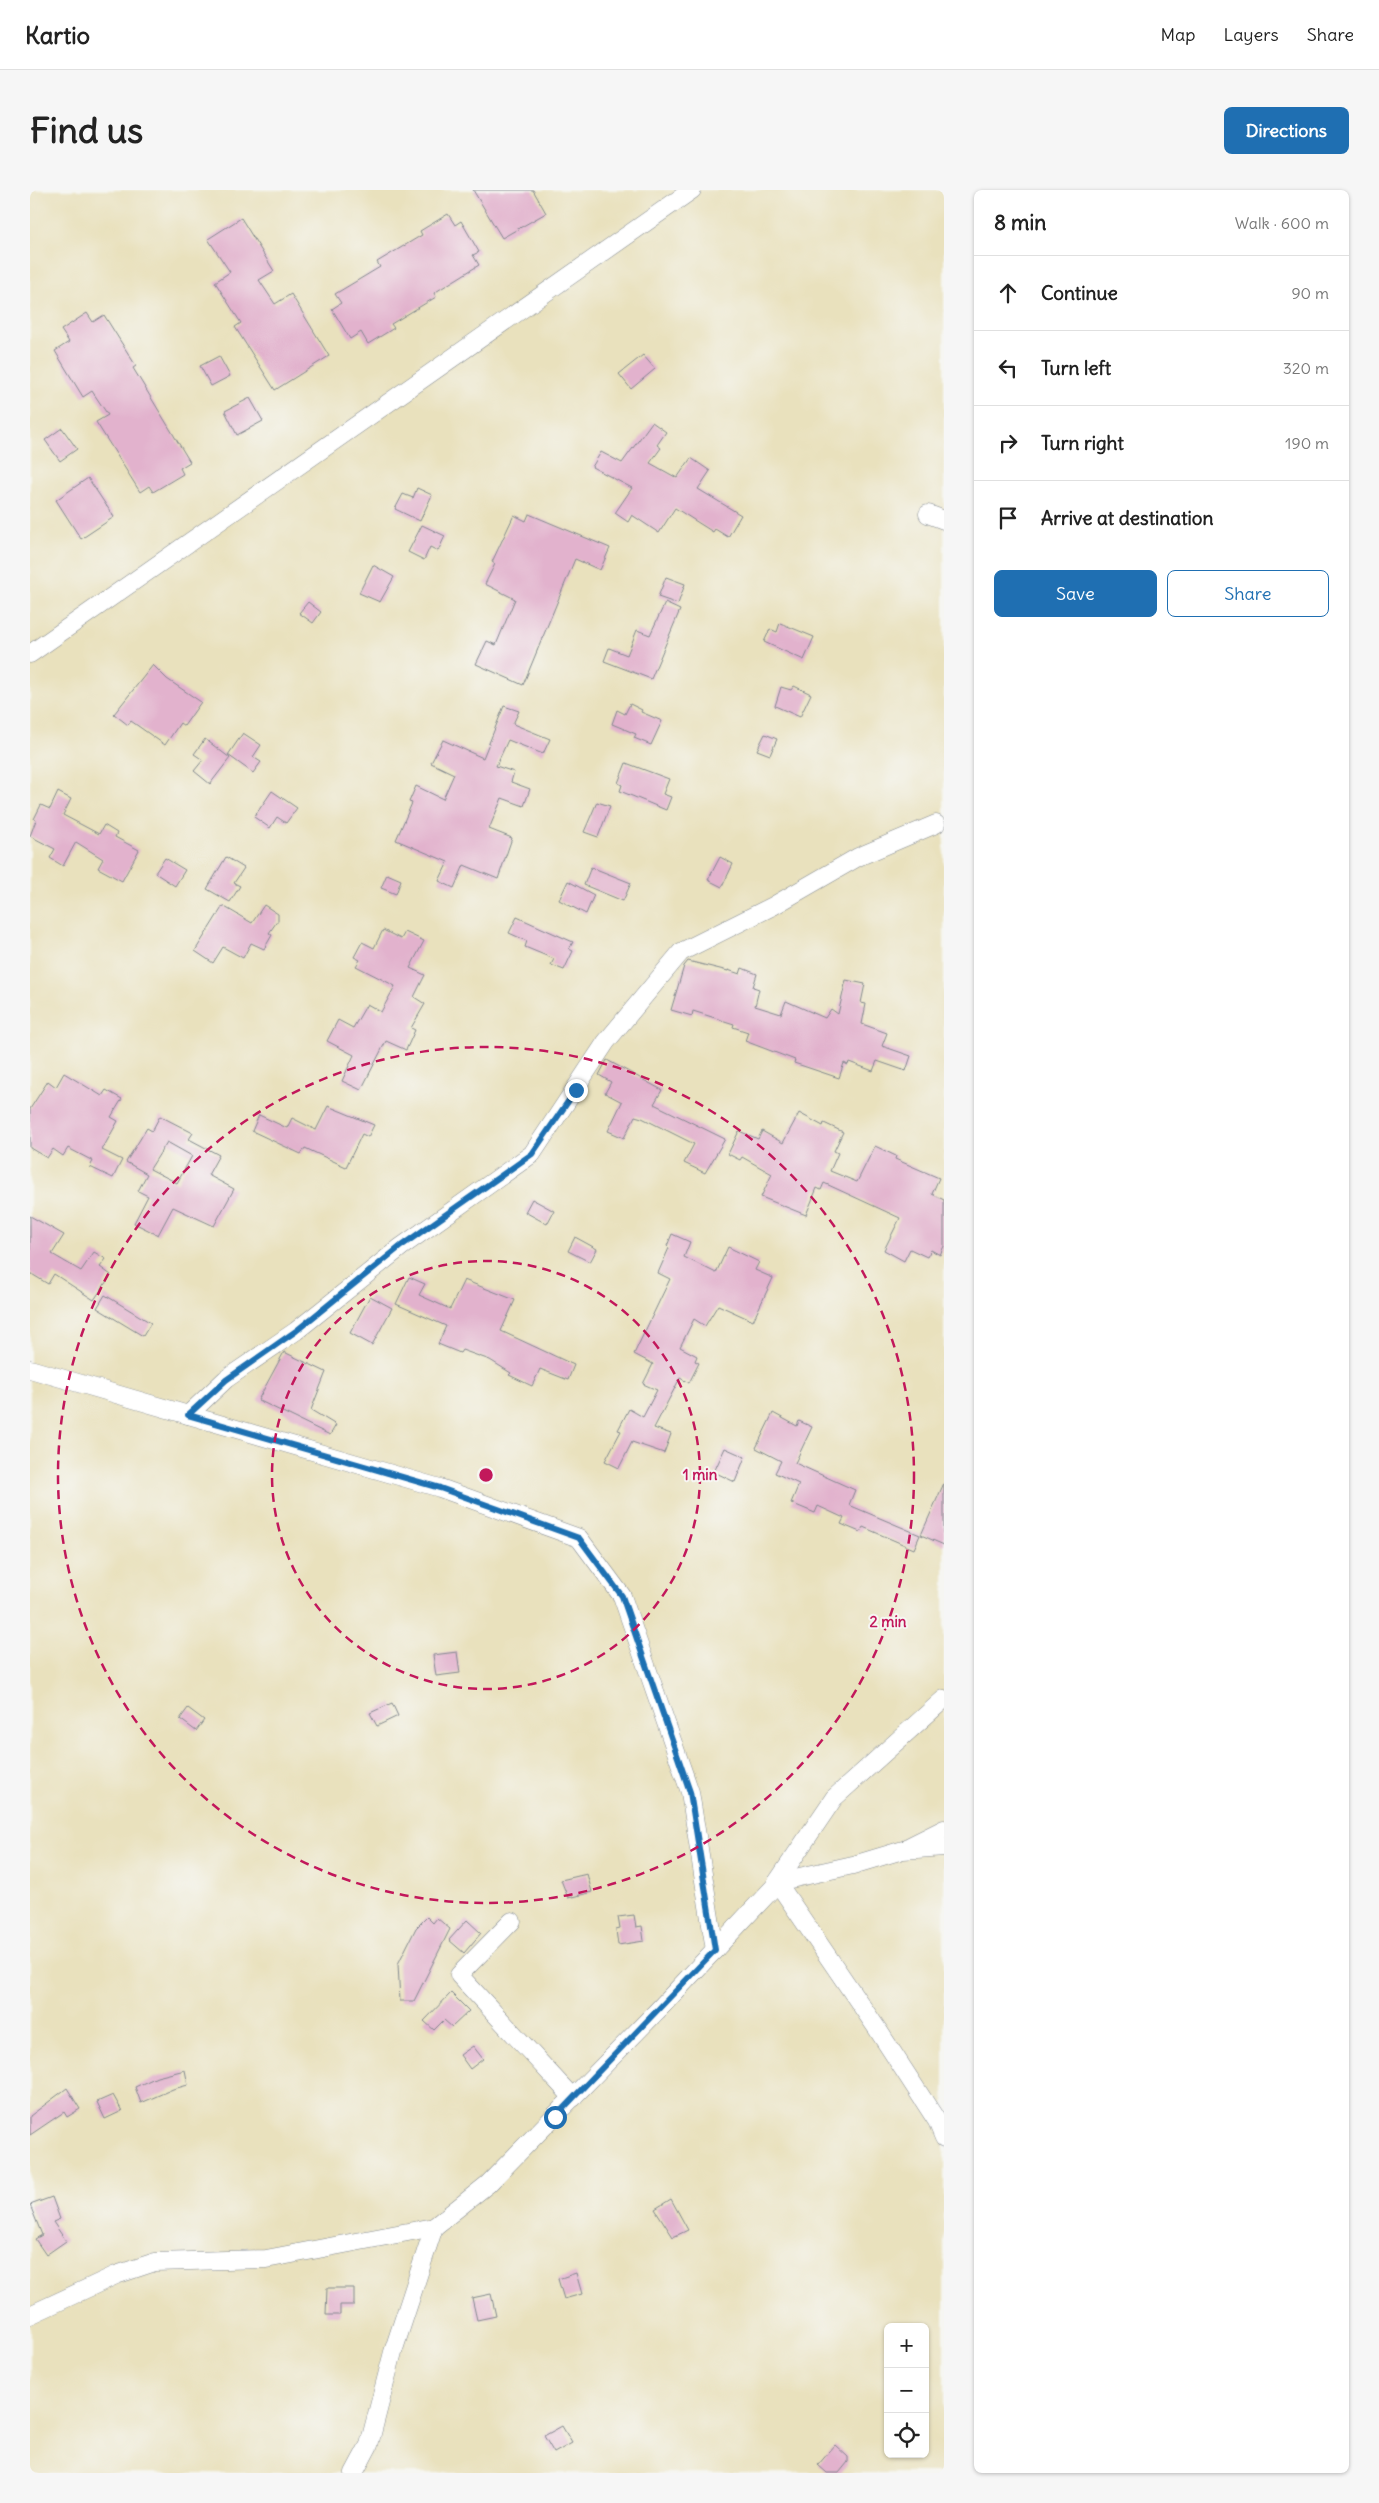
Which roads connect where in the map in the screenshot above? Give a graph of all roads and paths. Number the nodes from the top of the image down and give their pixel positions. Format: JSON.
{"nodes":[{"id":1,"x":692,"y":190,"type":"edge"},
{"id":2,"x":30,"y":654,"type":"edge"},
{"id":3,"x":936,"y":824,"type":"dead end"},
{"id":4,"x":30,"y":1369,"type":"edge"},
{"id":5,"x":188,"y":1415,"type":"junction"},
{"id":6,"x":944,"y":1699,"type":"edge"},
{"id":7,"x":944,"y":1829,"type":"edge"},
{"id":8,"x":944,"y":1847,"type":"edge"},
{"id":9,"x":903,"y":1850,"type":"junction"},
{"id":10,"x":777,"y":1882,"type":"junction"},
{"id":11,"x":512,"y":1921,"type":"dead end"},
{"id":12,"x":715,"y":1950,"type":"junction"},
{"id":13,"x":573,"y":2098,"type":"junction"},
{"id":14,"x":944,"y":2138,"type":"edge"},
{"id":15,"x":434,"y":2227,"type":"junction"},
{"id":16,"x":30,"y":2315,"type":"edge"},
{"id":17,"x":354,"y":2473,"type":"edge"}],
"edges":[{"from":1,"to":2,"type":"street"},
{"from":3,"to":5,"type":"street"},
{"from":4,"to":5,"type":"street"},
{"from":5,"to":12,"type":"street"},
{"from":6,"to":10,"type":"street"},
{"from":7,"to":9,"type":"street"},
{"from":8,"to":9,"type":"street"},
{"from":9,"to":10,"type":"street"},
{"from":10,"to":12,"type":"street"},
{"from":10,"to":14,"type":"street"},
{"from":11,"to":13,"type":"street"},
{"from":12,"to":13,"type":"street"},
{"from":13,"to":15,"type":"street"},
{"from":15,"to":16,"type":"street"},
{"from":15,"to":17,"type":"street"}]}
